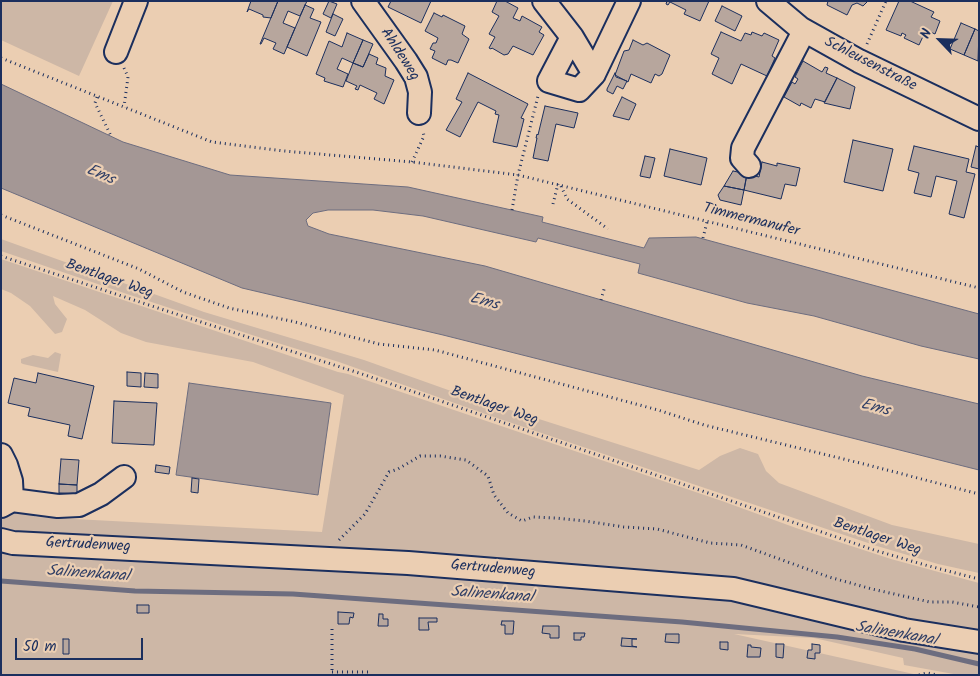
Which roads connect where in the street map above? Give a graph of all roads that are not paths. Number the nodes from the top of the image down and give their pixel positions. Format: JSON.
{"nodes":[{"id":1,"x":136,"y":1,"type":"edge"},
{"id":2,"x":363,"y":1,"type":"edge"},
{"id":3,"x":544,"y":1,"type":"edge"},
{"id":4,"x":629,"y":1,"type":"edge"},
{"id":5,"x":768,"y":1,"type":"edge"},
{"id":6,"x":804,"y":31,"type":"junction"},
{"id":7,"x":572,"y":37,"type":"junction"},
{"id":8,"x":116,"y":52,"type":"road end"},
{"id":9,"x":594,"y":74,"type":"junction"},
{"id":10,"x":419,"y":113,"type":"road end"},
{"id":11,"x":979,"y":119,"type":"edge"},
{"id":12,"x":749,"y":166,"type":"dead end"},
{"id":13,"x":1,"y":455,"type":"edge"},
{"id":14,"x":124,"y":477,"type":"dead end"},
{"id":15,"x":7,"y":503,"type":"edge"},
{"id":16,"x":1,"y":540,"type":"edge"},
{"id":17,"x":979,"y":642,"type":"edge"}],
"edges":[{"from":1,"to":8,"type":"street"},
{"from":2,"to":10,"type":"street","name":"Ahldeweg"},
{"from":3,"to":7,"type":"street"},
{"from":4,"to":9,"type":"street"},
{"from":5,"to":6,"type":"street","name":"Schleusenstraße"},
{"from":6,"to":11,"type":"street","name":"Schleusenstraße"},
{"from":6,"to":12,"type":"street"},
{"from":7,"to":9,"type":"street"},
{"from":7,"to":9,"type":"street"},
{"from":13,"to":15,"type":"street"},
{"from":14,"to":15,"type":"street"},
{"from":16,"to":17,"type":"street","name":"Gertrudenweg"}]}
